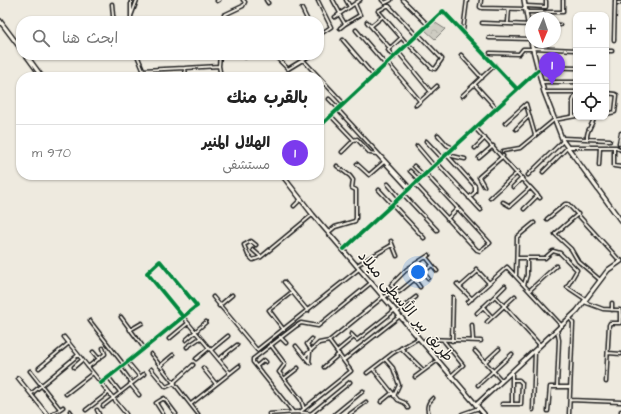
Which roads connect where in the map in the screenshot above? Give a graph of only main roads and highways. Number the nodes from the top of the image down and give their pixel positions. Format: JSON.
{"nodes":[{"id":1,"x":524,"y":0,"type":"edge"},
{"id":2,"x":526,"y":12,"type":"edge"},
{"id":3,"x":0,"y":21,"type":"edge"},
{"id":4,"x":1,"y":26,"type":"edge"},
{"id":5,"x":16,"y":43,"type":"edge"},
{"id":6,"x":533,"y":48,"type":"edge"},
{"id":7,"x":30,"y":60,"type":"edge"},
{"id":8,"x":38,"y":72,"type":"edge"},
{"id":9,"x":286,"y":180,"type":"edge"},
{"id":10,"x":621,"y":221,"type":"edge"},
{"id":11,"x":620,"y":261,"type":"edge"},
{"id":12,"x":484,"y":399,"type":"junction"},
{"id":13,"x":476,"y":405,"type":"junction"},
{"id":14,"x":480,"y":409,"type":"junction"},
{"id":15,"x":484,"y":414,"type":"edge"}],
"edges":[{"from":1,"to":2,"type":"main road"},
{"from":3,"to":4,"type":"main road"},
{"from":4,"to":5,"type":"main road"},
{"from":6,"to":10,"type":"main road"},
{"from":7,"to":8,"type":"main road"},
{"from":9,"to":13,"type":"main road","name":"طريق بير الأسطى ميلاد"},
{"from":11,"to":12,"type":"main road"},
{"from":12,"to":13,"type":"main road"},
{"from":12,"to":14,"type":"main road"},
{"from":13,"to":14,"type":"main road","name":"طريق بير الأسطى ميلاد"},
{"from":14,"to":15,"type":"main road","name":"طريق بير الأسطى ميلاد"}]}
